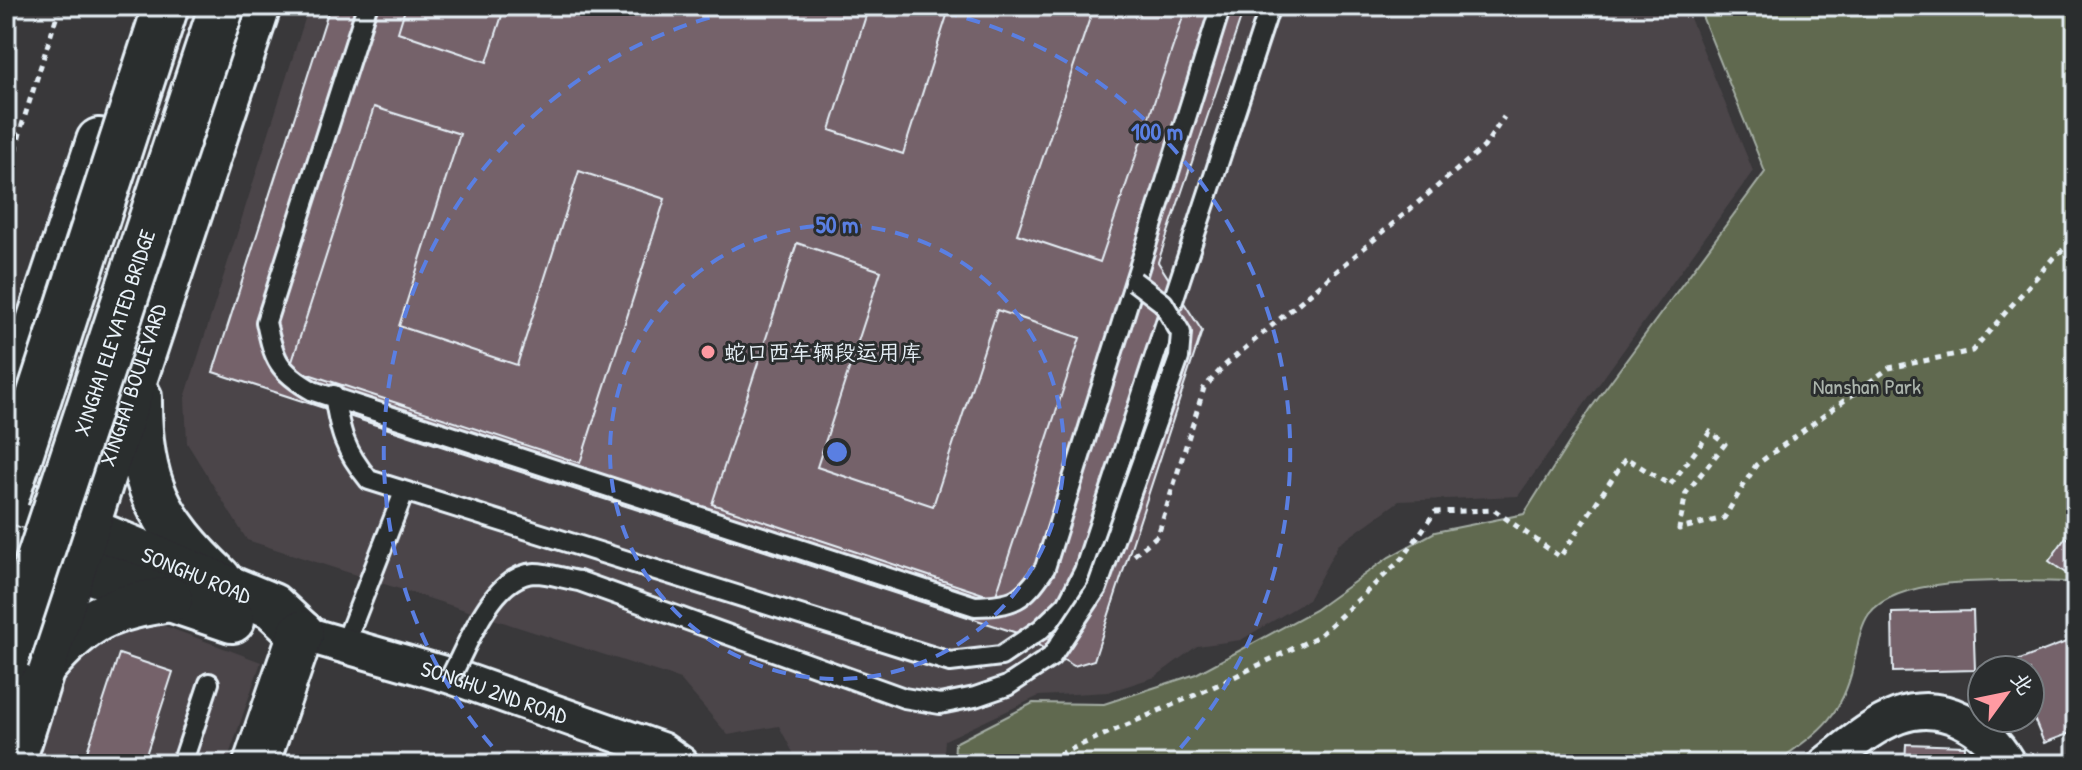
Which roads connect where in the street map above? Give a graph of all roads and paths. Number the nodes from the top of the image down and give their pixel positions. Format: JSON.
{"nodes":[{"id":1,"x":60,"y":6,"type":"edge"},
{"id":2,"x":145,"y":6,"type":"edge"},
{"id":3,"x":166,"y":6,"type":"edge"},
{"id":4,"x":222,"y":6,"type":"edge"},
{"id":5,"x":258,"y":6,"type":"edge"},
{"id":6,"x":367,"y":6,"type":"edge"},
{"id":7,"x":1221,"y":6,"type":"edge"},
{"id":8,"x":1270,"y":6,"type":"edge"},
{"id":9,"x":1504,"y":117,"type":"dead end"},
{"id":10,"x":2076,"y":239,"type":"edge"},
{"id":11,"x":1134,"y":281,"type":"junction"},
{"id":12,"x":13,"y":284,"type":"dead end"},
{"id":13,"x":139,"y":363,"type":"junction"},
{"id":14,"x":334,"y":395,"type":"dead end"},
{"id":15,"x":6,"y":421,"type":"edge"},
{"id":16,"x":404,"y":492,"type":"junction"},
{"id":17,"x":6,"y":498,"type":"edge"},
{"id":18,"x":6,"y":547,"type":"edge"},
{"id":19,"x":80,"y":547,"type":"junction"},
{"id":20,"x":1091,"y":549,"type":"junction"},
{"id":21,"x":234,"y":592,"type":"junction"},
{"id":22,"x":170,"y":599,"type":"junction"},
{"id":23,"x":301,"y":633,"type":"junction"},
{"id":24,"x":344,"y":646,"type":"junction"},
{"id":25,"x":22,"y":666,"type":"edge"},
{"id":26,"x":451,"y":676,"type":"junction"},
{"id":27,"x":209,"y":683,"type":"dead end"},
{"id":28,"x":1828,"y":763,"type":"edge"},
{"id":29,"x":12,"y":764,"type":"edge"},
{"id":30,"x":182,"y":764,"type":"edge"},
{"id":31,"x":256,"y":764,"type":"edge"},
{"id":32,"x":681,"y":764,"type":"edge"},
{"id":33,"x":1037,"y":764,"type":"edge"},
{"id":34,"x":2008,"y":764,"type":"edge"}],
"edges":[{"from":1,"to":12,"type":"path"},
{"from":2,"to":15,"type":"street"},
{"from":3,"to":17,"type":"street","bridge":true},
{"from":4,"to":25,"type":"street","name":"XINGHAI ELEVATED BRIDGE","bridge":true},
{"from":5,"to":13,"type":"street","name":"XINGHAI BOULEVARD"},
{"from":6,"to":11,"type":"lane"},
{"from":7,"to":11,"type":"lane"},
{"from":8,"to":20,"type":"lane"},
{"from":9,"to":20,"type":"path"},
{"from":10,"to":33,"type":"path"},
{"from":11,"to":26,"type":"lane","bridge":true},
{"from":13,"to":19,"type":"street","name":"XINGHAI BOULEVARD"},
{"from":13,"to":21,"type":"street"},
{"from":14,"to":16,"type":"lane"},
{"from":16,"to":20,"type":"lane"},
{"from":16,"to":24,"type":"lane"},
{"from":17,"to":19,"type":"street"},
{"from":18,"to":19,"type":"street"},
{"from":19,"to":21,"type":"street","name":"SONGHU ROAD"},
{"from":19,"to":22,"type":"street","name":"SONGHU ROAD"},
{"from":19,"to":25,"type":"street","name":"XINGHAI BOULEVARD"},
{"from":21,"to":23,"type":"street","name":"SONGHU ROAD"},
{"from":22,"to":23,"type":"street","name":"SONGHU ROAD"},
{"from":22,"to":25,"type":"street"},
{"from":23,"to":24,"type":"street","name":"SONGHU 2ND ROAD"},
{"from":23,"to":31,"type":"street"},
{"from":24,"to":26,"type":"street","name":"SONGHU 2ND ROAD"},
{"from":25,"to":29,"type":"street","name":"XINGHAI BOULEVARD"},
{"from":26,"to":32,"type":"street","name":"SONGHU 2ND ROAD"},
{"from":27,"to":30,"type":"lane"},
{"from":28,"to":34,"type":"street"}]}
